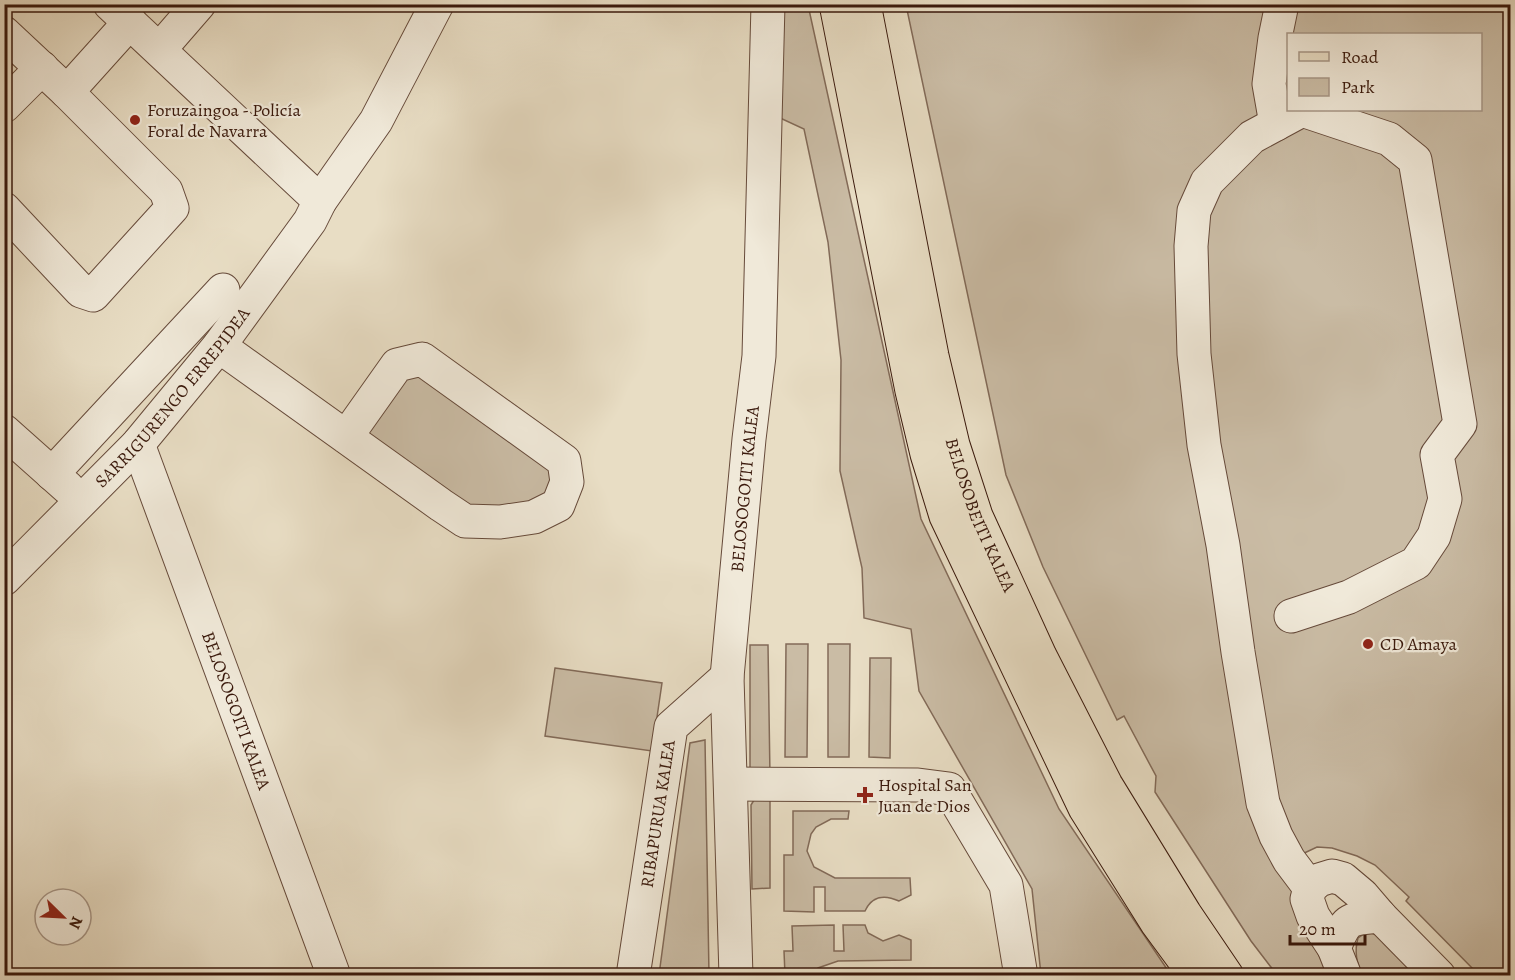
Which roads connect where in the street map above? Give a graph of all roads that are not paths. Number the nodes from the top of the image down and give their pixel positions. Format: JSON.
{"nodes":[{"id":1,"x":199,"y":4,"type":"edge"},
{"id":2,"x":437,"y":4,"type":"edge"},
{"id":3,"x":768,"y":4,"type":"edge"},
{"id":4,"x":836,"y":4,"type":"edge"},
{"id":5,"x":864,"y":4,"type":"edge"},
{"id":6,"x":1282,"y":4,"type":"edge"},
{"id":7,"x":120,"y":13,"type":"edge"},
{"id":8,"x":4,"y":33,"type":"edge"},
{"id":9,"x":159,"y":49,"type":"junction"},
{"id":10,"x":42,"y":68,"type":"junction"},
{"id":11,"x":67,"y":92,"type":"junction"},
{"id":12,"x":4,"y":106,"type":"edge"},
{"id":13,"x":1300,"y":111,"type":"edge"},
{"id":14,"x":1305,"y":111,"type":"edge"},
{"id":15,"x":1276,"y":124,"type":"junction"},
{"id":16,"x":320,"y":201,"type":"junction"},
{"id":17,"x":4,"y":209,"type":"edge"},
{"id":18,"x":223,"y":290,"type":"dead end"},
{"id":19,"x":219,"y":346,"type":"junction"},
{"id":20,"x":4,"y":431,"type":"edge"},
{"id":21,"x":345,"y":436,"type":"junction"},
{"id":22,"x":138,"y":444,"type":"junction"},
{"id":23,"x":52,"y":474,"type":"junction"},
{"id":24,"x":82,"y":500,"type":"junction"},
{"id":25,"x":4,"y":579,"type":"edge"},
{"id":26,"x":1291,"y":616,"type":"dead end"},
{"id":27,"x":727,"y":677,"type":"junction"},
{"id":28,"x":731,"y":784,"type":"junction"},
{"id":29,"x":1310,"y":888,"type":"junction"},
{"id":30,"x":1380,"y":916,"type":"junction"},
{"id":31,"x":1339,"y":962,"type":"edge"},
{"id":32,"x":334,"y":975,"type":"edge"},
{"id":33,"x":633,"y":975,"type":"edge"},
{"id":34,"x":736,"y":975,"type":"edge"},
{"id":35,"x":1022,"y":975,"type":"edge"},
{"id":36,"x":1196,"y":975,"type":"edge"},
{"id":37,"x":1227,"y":975,"type":"edge"},
{"id":38,"x":1439,"y":975,"type":"edge"}],
"edges":[{"from":1,"to":9,"type":"street"},
{"from":2,"to":16,"type":"street","name":"SARRIGURENGO ERREPIDEA"},
{"from":3,"to":27,"type":"street","name":"BELOSOGOITI KALEA"},
{"from":4,"to":36,"type":"main road","name":"BELOSOBEITI KALEA"},
{"from":5,"to":37,"type":"main road","name":"BELOSOBEITI KALEA"},
{"from":6,"to":15,"type":"street"},
{"from":7,"to":9,"type":"street"},
{"from":7,"to":11,"type":"street"},
{"from":8,"to":10,"type":"street"},
{"from":9,"to":16,"type":"street"},
{"from":10,"to":11,"type":"street"},
{"from":10,"to":12,"type":"street"},
{"from":11,"to":17,"type":"street"},
{"from":13,"to":15,"type":"street"},
{"from":14,"to":26,"type":"street"},
{"from":15,"to":29,"type":"street"},
{"from":16,"to":19,"type":"street","name":"SARRIGURENGO ERREPIDEA"},
{"from":18,"to":23,"type":"street"},
{"from":19,"to":21,"type":"street"},
{"from":19,"to":22,"type":"street","name":"SARRIGURENGO ERREPIDEA"},
{"from":20,"to":23,"type":"street"},
{"from":21,"to":21,"type":"street"},
{"from":22,"to":24,"type":"street","name":"SARRIGURENGO ERREPIDEA"},
{"from":22,"to":32,"type":"street","name":"BELOSOGOITI KALEA"},
{"from":23,"to":24,"type":"street"},
{"from":24,"to":25,"type":"street","name":"SARRIGURENGO ERREPIDEA"},
{"from":27,"to":28,"type":"street","name":"BELOSOGOITI KALEA"},
{"from":27,"to":33,"type":"street","name":"RIBAPURUA KALEA"},
{"from":28,"to":34,"type":"street","name":"BELOSOGOITI KALEA"},
{"from":28,"to":35,"type":"street"},
{"from":29,"to":30,"type":"street"},
{"from":29,"to":31,"type":"street"},
{"from":30,"to":31,"type":"street"},
{"from":30,"to":38,"type":"street"}]}
